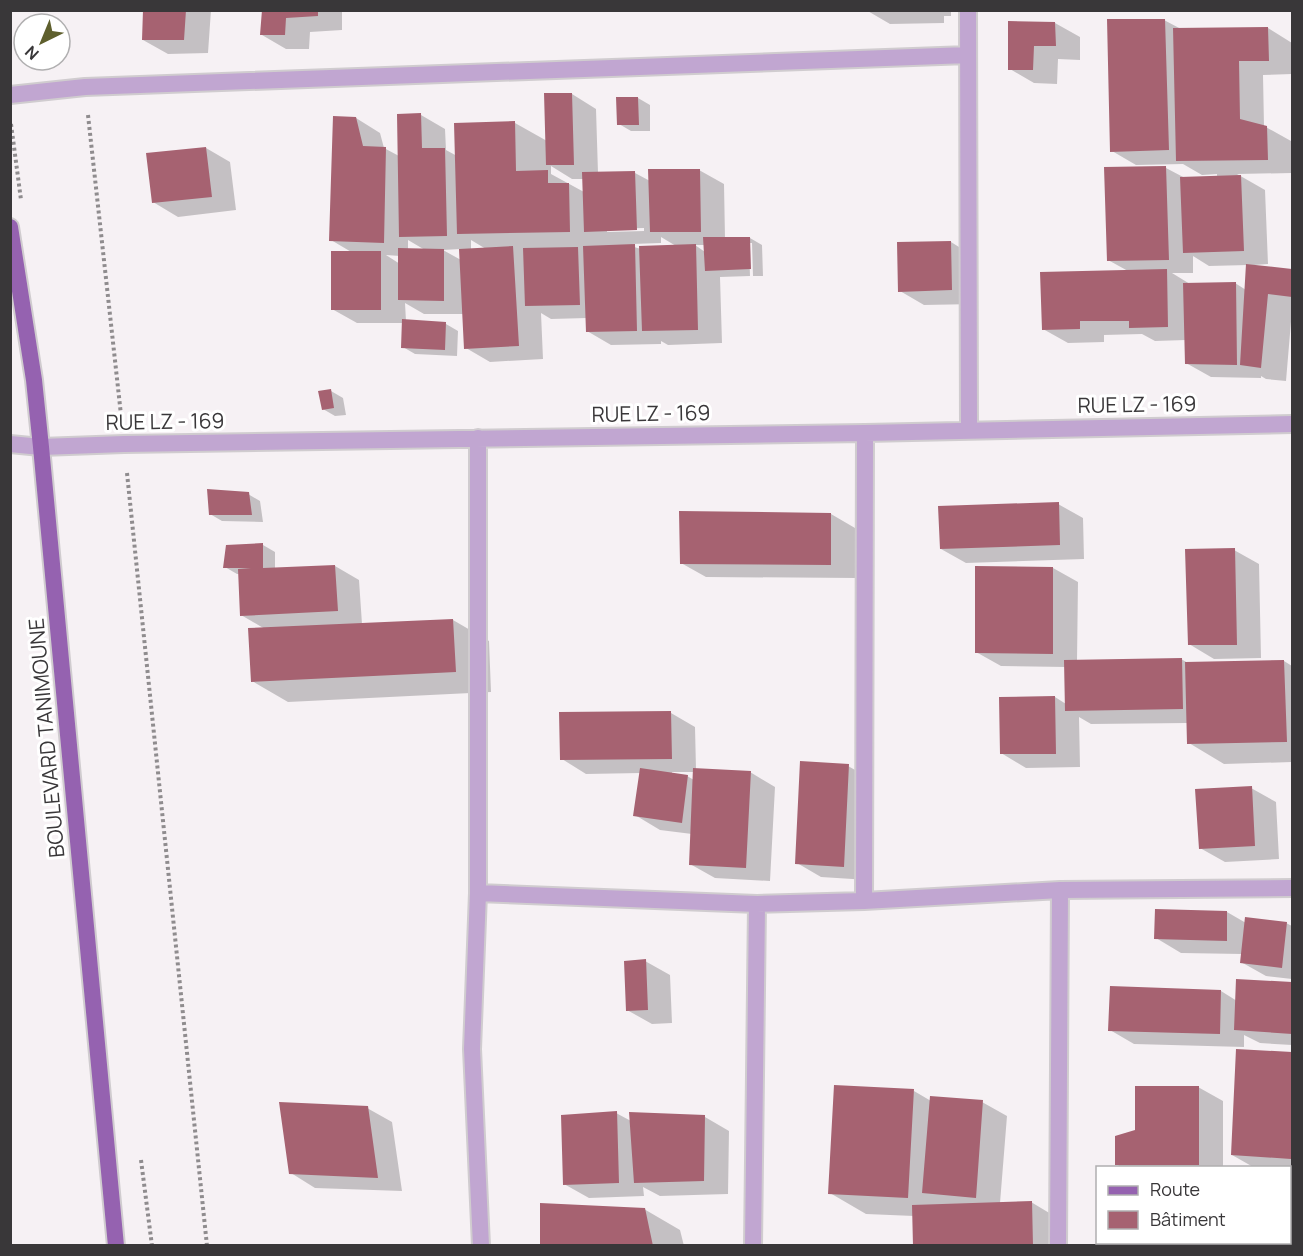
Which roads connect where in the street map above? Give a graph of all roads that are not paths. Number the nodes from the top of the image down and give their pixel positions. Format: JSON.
{"nodes":[{"id":1,"x":968,"y":10,"type":"edge"},
{"id":2,"x":968,"y":55,"type":"junction"},
{"id":3,"x":10,"y":95,"type":"edge"},
{"id":4,"x":10,"y":227,"type":"edge"},
{"id":5,"x":1293,"y":424,"type":"edge"},
{"id":6,"x":969,"y":430,"type":"junction"},
{"id":7,"x":865,"y":433,"type":"junction"},
{"id":8,"x":478,"y":438,"type":"junction"},
{"id":9,"x":10,"y":444,"type":"edge"},
{"id":10,"x":41,"y":447,"type":"junction"},
{"id":11,"x":1293,"y":888,"type":"edge"},
{"id":12,"x":1060,"y":890,"type":"junction"},
{"id":13,"x":478,"y":893,"type":"junction"},
{"id":14,"x":864,"y":901,"type":"junction"},
{"id":15,"x":757,"y":904,"type":"junction"},
{"id":16,"x":116,"y":1245,"type":"edge"},
{"id":17,"x":481,"y":1245,"type":"edge"},
{"id":18,"x":753,"y":1245,"type":"edge"},
{"id":19,"x":1058,"y":1245,"type":"edge"}],
"edges":[{"from":1,"to":2,"type":"street"},
{"from":2,"to":3,"type":"street"},
{"from":2,"to":6,"type":"street"},
{"from":4,"to":10,"type":"main road","name":"BOULEVARD TANIMOUNE"},
{"from":5,"to":6,"type":"street","name":"RUE LZ - 169"},
{"from":6,"to":7,"type":"street","name":"RUE LZ - 169"},
{"from":7,"to":8,"type":"street","name":"RUE LZ - 169"},
{"from":7,"to":14,"type":"street"},
{"from":8,"to":10,"type":"street","name":"RUE LZ - 169"},
{"from":8,"to":13,"type":"street"},
{"from":9,"to":10,"type":"street","name":"RUE LZ - 169"},
{"from":10,"to":16,"type":"main road","name":"BOULEVARD TANIMOUNE"},
{"from":11,"to":12,"type":"street"},
{"from":12,"to":14,"type":"street"},
{"from":12,"to":19,"type":"street"},
{"from":13,"to":15,"type":"street"},
{"from":13,"to":17,"type":"street"},
{"from":14,"to":15,"type":"street"},
{"from":15,"to":18,"type":"street"}]}
